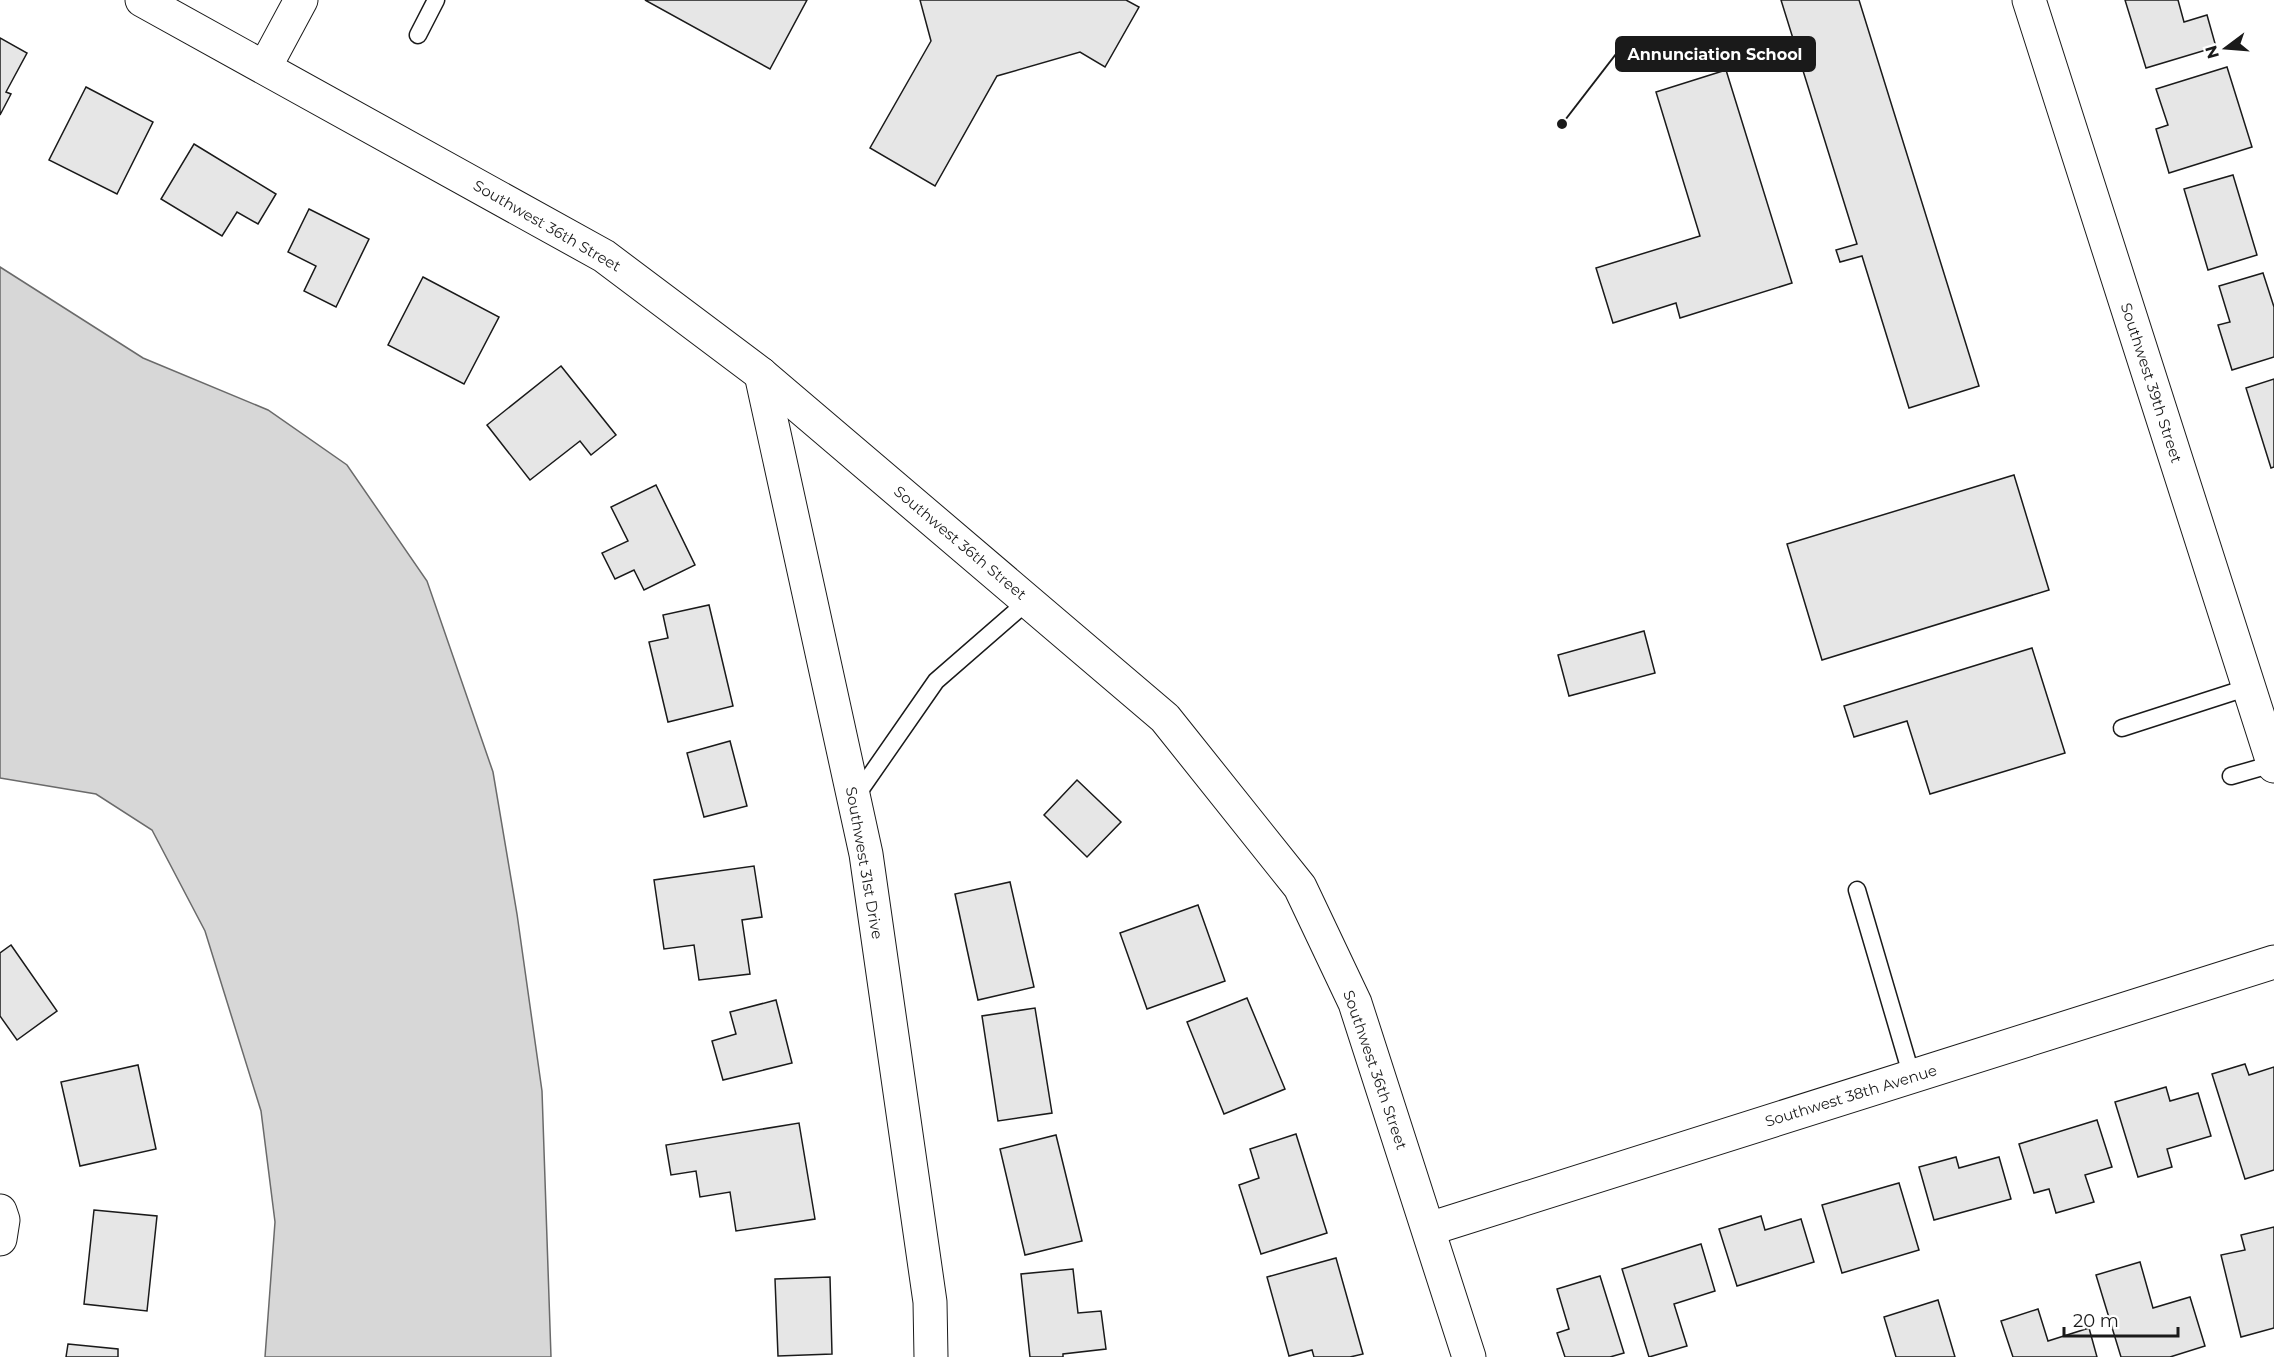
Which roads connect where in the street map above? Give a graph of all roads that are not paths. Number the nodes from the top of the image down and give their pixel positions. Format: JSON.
{"nodes":[{"id":1,"x":142,"y":0,"type":"edge"},
{"id":2,"x":301,"y":0,"type":"edge"},
{"id":3,"x":436,"y":0,"type":"edge"},
{"id":4,"x":2029,"y":0,"type":"edge"},
{"id":5,"x":418,"y":35,"type":"dead end"},
{"id":6,"x":265,"y":66,"type":"junction"},
{"id":7,"x":761,"y":374,"type":"junction"},
{"id":8,"x":1028,"y":601,"type":"junction"},
{"id":9,"x":2249,"y":687,"type":"junction"},
{"id":10,"x":2122,"y":728,"type":"dead end"},
{"id":11,"x":2274,"y":765,"type":"edge"},
{"id":12,"x":2231,"y":776,"type":"dead end"},
{"id":13,"x":854,"y":800,"type":"junction"},
{"id":14,"x":1857,"y":890,"type":"dead end"},
{"id":15,"x":2274,"y":962,"type":"edge"},
{"id":16,"x":1912,"y":1077,"type":"junction"},
{"id":17,"x":0,"y":1211,"type":"edge"},
{"id":18,"x":1429,"y":1229,"type":"junction"},
{"id":19,"x":0,"y":1239,"type":"edge"},
{"id":20,"x":931,"y":1357,"type":"edge"},
{"id":21,"x":1469,"y":1357,"type":"edge"}],
"edges":[{"from":1,"to":6,"type":"street","name":"Southwest 36th Street"},
{"from":2,"to":6,"type":"street"},
{"from":3,"to":5,"type":"lane"},
{"from":4,"to":9,"type":"street","name":"Southwest 39th Street"},
{"from":6,"to":7,"type":"street","name":"Southwest 36th Street"},
{"from":7,"to":8,"type":"street","name":"Southwest 36th Street"},
{"from":7,"to":13,"type":"street","name":"Southwest 31st Drive"},
{"from":8,"to":13,"type":"lane"},
{"from":8,"to":18,"type":"street","name":"Southwest 36th Street"},
{"from":9,"to":10,"type":"lane"},
{"from":9,"to":11,"type":"street","name":"Southwest 39th Street"},
{"from":11,"to":12,"type":"lane"},
{"from":13,"to":20,"type":"street","name":"Southwest 31st Drive"},
{"from":14,"to":16,"type":"lane"},
{"from":15,"to":16,"type":"street","name":"Southwest 38th Avenue"},
{"from":16,"to":18,"type":"street","name":"Southwest 38th Avenue"},
{"from":17,"to":19,"type":"street"},
{"from":18,"to":21,"type":"street","name":"Southwest 36th Street"}]}
